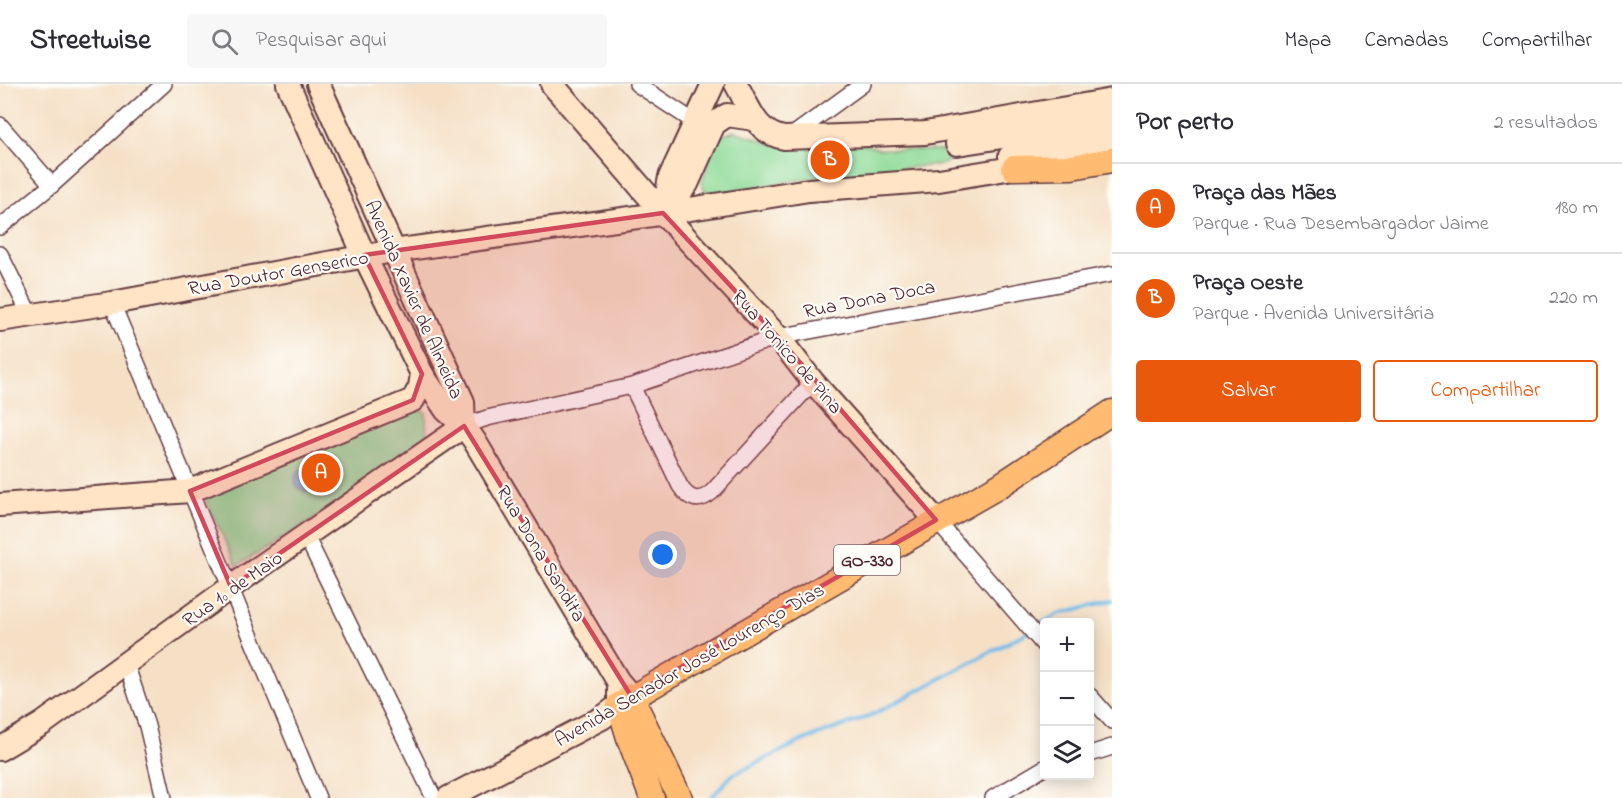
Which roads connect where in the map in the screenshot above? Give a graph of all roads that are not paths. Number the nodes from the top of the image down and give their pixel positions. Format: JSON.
{"nodes":[{"id":1,"x":164,"y":84,"type":"edge"},
{"id":2,"x":288,"y":84,"type":"edge"},
{"id":3,"x":318,"y":84,"type":"edge"},
{"id":4,"x":552,"y":84,"type":"edge"},
{"id":5,"x":637,"y":84,"type":"edge"},
{"id":6,"x":713,"y":84,"type":"edge"},
{"id":7,"x":736,"y":84,"type":"edge"},
{"id":8,"x":863,"y":84,"type":"edge"},
{"id":9,"x":1112,"y":100,"type":"edge"},
{"id":10,"x":754,"y":119,"type":"junction"},
{"id":11,"x":1112,"y":120,"type":"edge"},
{"id":12,"x":696,"y":123,"type":"junction"},
{"id":13,"x":0,"y":125,"type":"edge"},
{"id":14,"x":873,"y":136,"type":"junction"},
{"id":15,"x":1112,"y":137,"type":"edge"},
{"id":16,"x":790,"y":138,"type":"junction"},
{"id":17,"x":1112,"y":150,"type":"edge"},
{"id":18,"x":1112,"y":160,"type":"edge"},
{"id":19,"x":1014,"y":168,"type":"junction"},
{"id":20,"x":905,"y":183,"type":"junction"},
{"id":21,"x":52,"y":186,"type":"junction"},
{"id":22,"x":663,"y":213,"type":"junction"},
{"id":23,"x":0,"y":227,"type":"edge"},
{"id":24,"x":393,"y":251,"type":"junction"},
{"id":25,"x":0,"y":254,"type":"edge"},
{"id":26,"x":364,"y":255,"type":"junction"},
{"id":27,"x":1112,"y":274,"type":"edge"},
{"id":28,"x":112,"y":303,"type":"junction"},
{"id":29,"x":30,"y":315,"type":"junction"},
{"id":30,"x":0,"y":320,"type":"edge"},
{"id":31,"x":778,"y":336,"type":"junction"},
{"id":32,"x":422,"y":374,"type":"junction"},
{"id":33,"x":813,"y":382,"type":"junction"},
{"id":34,"x":632,"y":386,"type":"junction"},
{"id":35,"x":413,"y":400,"type":"junction"},
{"id":36,"x":1109,"y":417,"type":"edge"},
{"id":37,"x":464,"y":426,"type":"junction"},
{"id":38,"x":438,"y":441,"type":"junction"},
{"id":39,"x":190,"y":491,"type":"junction"},
{"id":40,"x":0,"y":505,"type":"edge"},
{"id":41,"x":936,"y":520,"type":"junction"},
{"id":42,"x":306,"y":536,"type":"junction"},
{"id":43,"x":231,"y":587,"type":"junction"},
{"id":44,"x":1040,"y":641,"type":"edge"},
{"id":45,"x":126,"y":664,"type":"junction"},
{"id":46,"x":623,"y":694,"type":"junction"},
{"id":47,"x":1094,"y":702,"type":"edge"},
{"id":48,"x":1112,"y":722,"type":"edge"},
{"id":49,"x":1112,"y":747,"type":"edge"},
{"id":50,"x":0,"y":749,"type":"edge"},
{"id":51,"x":1094,"y":752,"type":"edge"},
{"id":52,"x":1040,"y":770,"type":"edge"},
{"id":53,"x":164,"y":798,"type":"edge"},
{"id":54,"x":318,"y":798,"type":"edge"},
{"id":55,"x":434,"y":798,"type":"edge"},
{"id":56,"x":448,"y":798,"type":"edge"},
{"id":57,"x":652,"y":798,"type":"edge"},
{"id":58,"x":680,"y":798,"type":"edge"},
{"id":59,"x":993,"y":798,"type":"edge"}],
"edges":[{"from":1,"to":21,"type":"street"},
{"from":2,"to":26,"type":"main road","name":"Avenida Xavier de Almeida"},
{"from":3,"to":24,"type":"main road","name":"Avenida Xavier de Almeida"},
{"from":4,"to":22,"type":"main road","name":"Rua Tonico de Pina"},
{"from":5,"to":12,"type":"street"},
{"from":6,"to":12,"type":"main road"},
{"from":7,"to":10,"type":"main road"},
{"from":8,"to":16,"type":"street"},
{"from":9,"to":14,"type":"main road"},
{"from":10,"to":16,"type":"main road"},
{"from":10,"to":22,"type":"main road"},
{"from":11,"to":14,"type":"main road"},
{"from":12,"to":22,"type":"main road"},
{"from":13,"to":21,"type":"street"},
{"from":14,"to":16,"type":"main road"},
{"from":15,"to":20,"type":"main road"},
{"from":17,"to":19,"type":"main road"},
{"from":18,"to":19,"type":"main road"},
{"from":19,"to":20,"type":"main road"},
{"from":20,"to":22,"type":"main road","name":"Rua Doutor Genserico"},
{"from":21,"to":23,"type":"street"},
{"from":22,"to":24,"type":"main road","name":"Rua Doutor Genserico"},
{"from":22,"to":31,"type":"main road","name":"Rua Tonico de Pina"},
{"from":24,"to":26,"type":"main road","name":"Rua Doutor Genserico"},
{"from":24,"to":37,"type":"main road","name":"Avenida Xavier de Almeida"},
{"from":25,"to":29,"type":"street"},
{"from":26,"to":28,"type":"main road","name":"Rua Doutor Genserico"},
{"from":26,"to":32,"type":"main road","name":"Avenida Xavier de Almeida"},
{"from":27,"to":31,"type":"street","name":"Rua Dona Doca"},
{"from":28,"to":29,"type":"main road","name":"Rua Doutor Genserico"},
{"from":28,"to":39,"type":"street"},
{"from":29,"to":30,"type":"main road","name":"Rua Doutor Genserico"},
{"from":31,"to":33,"type":"main road","name":"Rua Tonico de Pina"},
{"from":31,"to":34,"type":"street","name":"Rua Dona Doca"},
{"from":32,"to":35,"type":"main road"},
{"from":32,"to":37,"type":"main road","name":"Avenida Xavier de Almeida"},
{"from":33,"to":34,"type":"street"},
{"from":33,"to":41,"type":"main road","name":"Rua Tonico de Pina"},
{"from":34,"to":37,"type":"street","name":"Rua Dona Doca"},
{"from":35,"to":38,"type":"main road"},
{"from":35,"to":39,"type":"main road"},
{"from":36,"to":41,"type":"main road","name":"Avenida Senador José Lourenço Dias","number":"GO-330"},
{"from":37,"to":38,"type":"main road","name":"Rua 1º de Maio"},
{"from":37,"to":46,"type":"main road","name":"Rua Dona Sandita"},
{"from":38,"to":42,"type":"main road","name":"Rua 1º de Maio"},
{"from":39,"to":40,"type":"main road"},
{"from":39,"to":43,"type":"street"},
{"from":41,"to":44,"type":"street","name":"Rua Tonico de Pina"},
{"from":41,"to":46,"type":"main road","name":"Avenida Senador José Lourenço Dias","number":"GO-330"},
{"from":42,"to":43,"type":"main road","name":"Rua 1º de Maio"},
{"from":42,"to":55,"type":"street"},
{"from":43,"to":45,"type":"main road","name":"Rua 1º de Maio"},
{"from":43,"to":54,"type":"street"},
{"from":45,"to":50,"type":"main road","name":"Rua 1º de Maio"},
{"from":45,"to":53,"type":"street"},
{"from":46,"to":56,"type":"main road","name":"Avenida Senador José Lourenço Dias","number":"GO-330"},
{"from":46,"to":57,"type":"main road"},
{"from":46,"to":58,"type":"main road"},
{"from":47,"to":48,"type":"street"},
{"from":49,"to":51,"type":"street"},
{"from":52,"to":59,"type":"street"}]}
